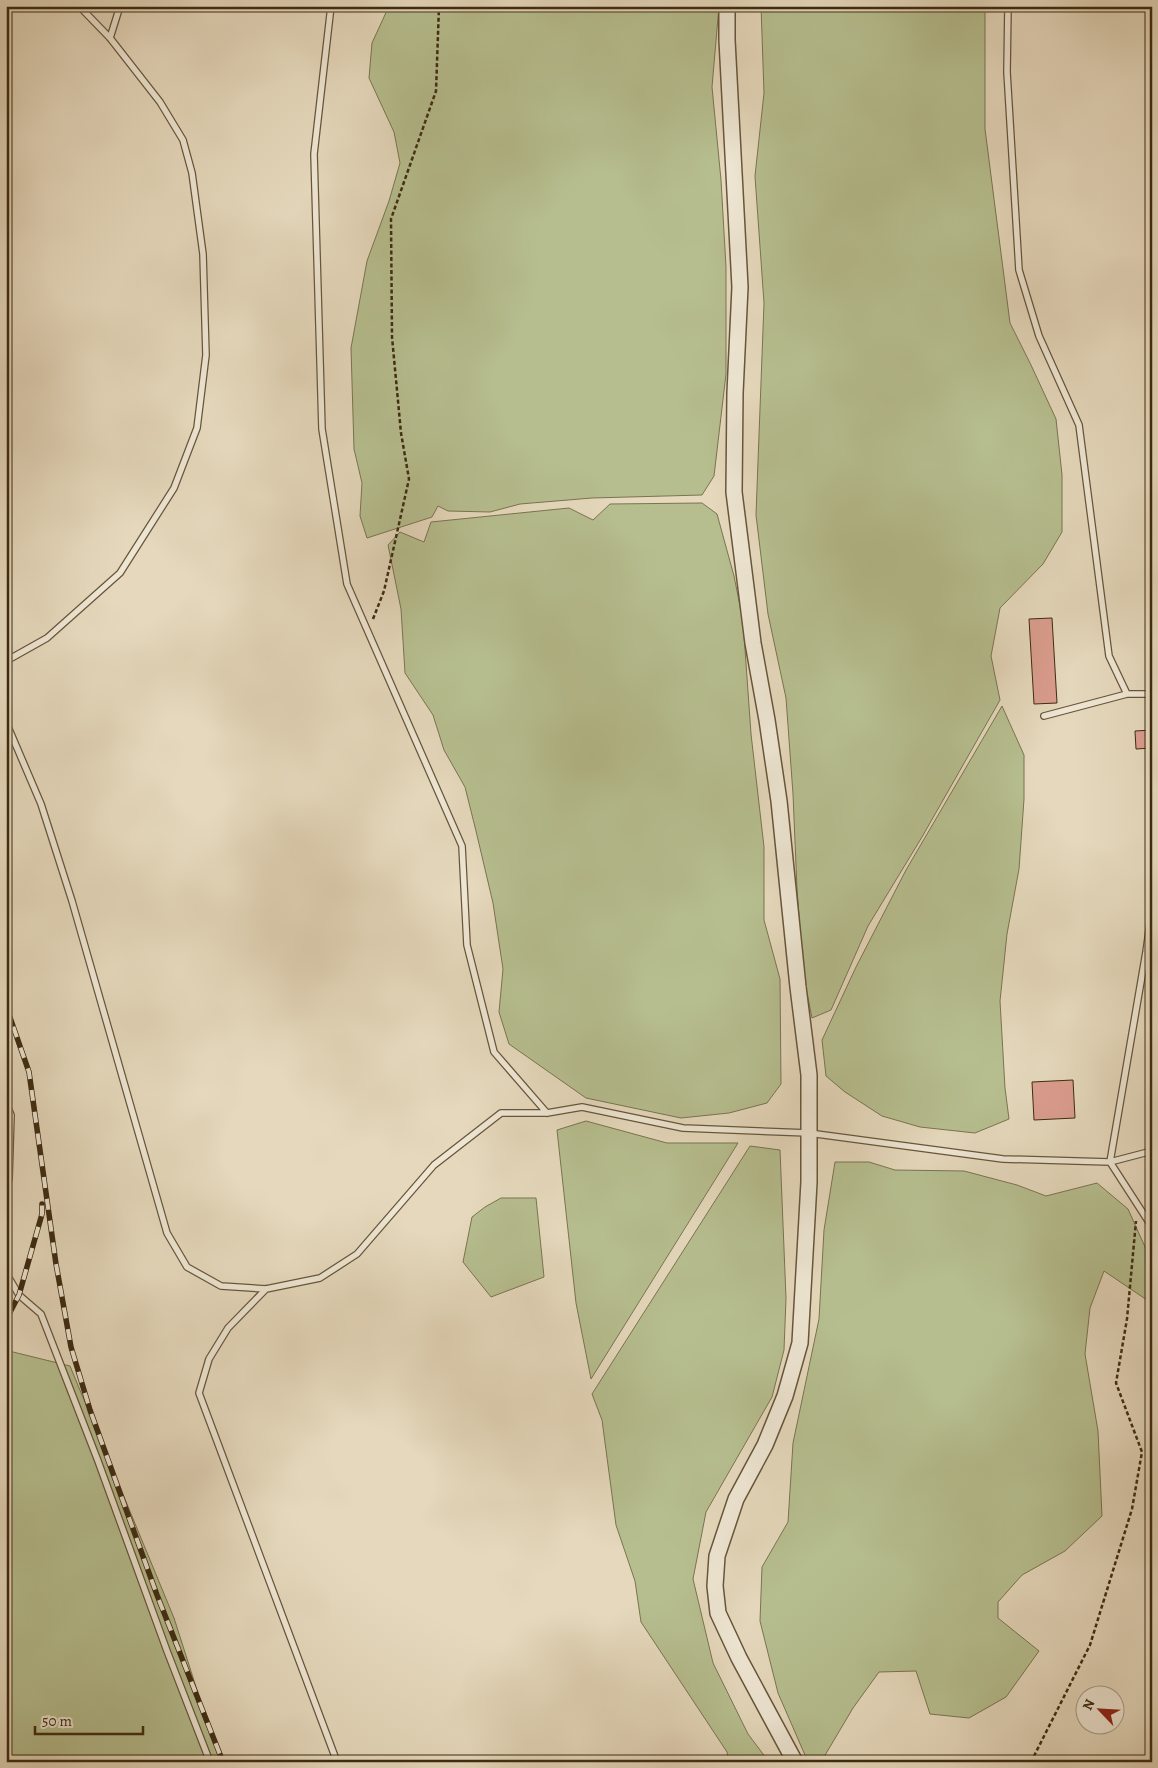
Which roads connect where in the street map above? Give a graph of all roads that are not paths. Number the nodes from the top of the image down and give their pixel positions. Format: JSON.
{"nodes":[{"id":1,"x":79,"y":6,"type":"edge"},
{"id":2,"x":120,"y":6,"type":"edge"},
{"id":3,"x":331,"y":6,"type":"edge"},
{"id":4,"x":727,"y":6,"type":"edge"},
{"id":5,"x":1008,"y":6,"type":"edge"},
{"id":6,"x":110,"y":38,"type":"junction"},
{"id":7,"x":6,"y":661,"type":"edge"},
{"id":8,"x":1127,"y":694,"type":"junction"},
{"id":9,"x":1152,"y":694,"type":"edge"},
{"id":10,"x":1044,"y":716,"type":"dead end"},
{"id":11,"x":6,"y":722,"type":"edge"},
{"id":12,"x":1152,"y":909,"type":"edge"},
{"id":13,"x":6,"y":1103,"type":"edge"},
{"id":14,"x":547,"y":1113,"type":"junction"},
{"id":15,"x":809,"y":1132,"type":"junction"},
{"id":16,"x":1152,"y":1151,"type":"edge"},
{"id":17,"x":1110,"y":1162,"type":"junction"},
{"id":18,"x":6,"y":1191,"type":"edge"},
{"id":19,"x":1152,"y":1227,"type":"edge"},
{"id":20,"x":6,"y":1273,"type":"edge"},
{"id":21,"x":266,"y":1289,"type":"junction"},
{"id":22,"x":210,"y":1762,"type":"edge"},
{"id":23,"x":337,"y":1762,"type":"edge"},
{"id":24,"x":795,"y":1762,"type":"edge"}],
"edges":[{"from":1,"to":6,"type":"lane"},
{"from":2,"to":6,"type":"lane"},
{"from":3,"to":14,"type":"lane"},
{"from":4,"to":15,"type":"street"},
{"from":5,"to":8,"type":"lane"},
{"from":6,"to":7,"type":"lane"},
{"from":8,"to":9,"type":"lane"},
{"from":8,"to":10,"type":"lane"},
{"from":11,"to":21,"type":"lane"},
{"from":12,"to":17,"type":"lane"},
{"from":13,"to":18,"type":"lane"},
{"from":14,"to":15,"type":"lane"},
{"from":14,"to":21,"type":"lane"},
{"from":15,"to":17,"type":"lane"},
{"from":15,"to":24,"type":"street"},
{"from":16,"to":17,"type":"lane"},
{"from":17,"to":19,"type":"lane"},
{"from":20,"to":22,"type":"lane"},
{"from":21,"to":23,"type":"lane"}]}
